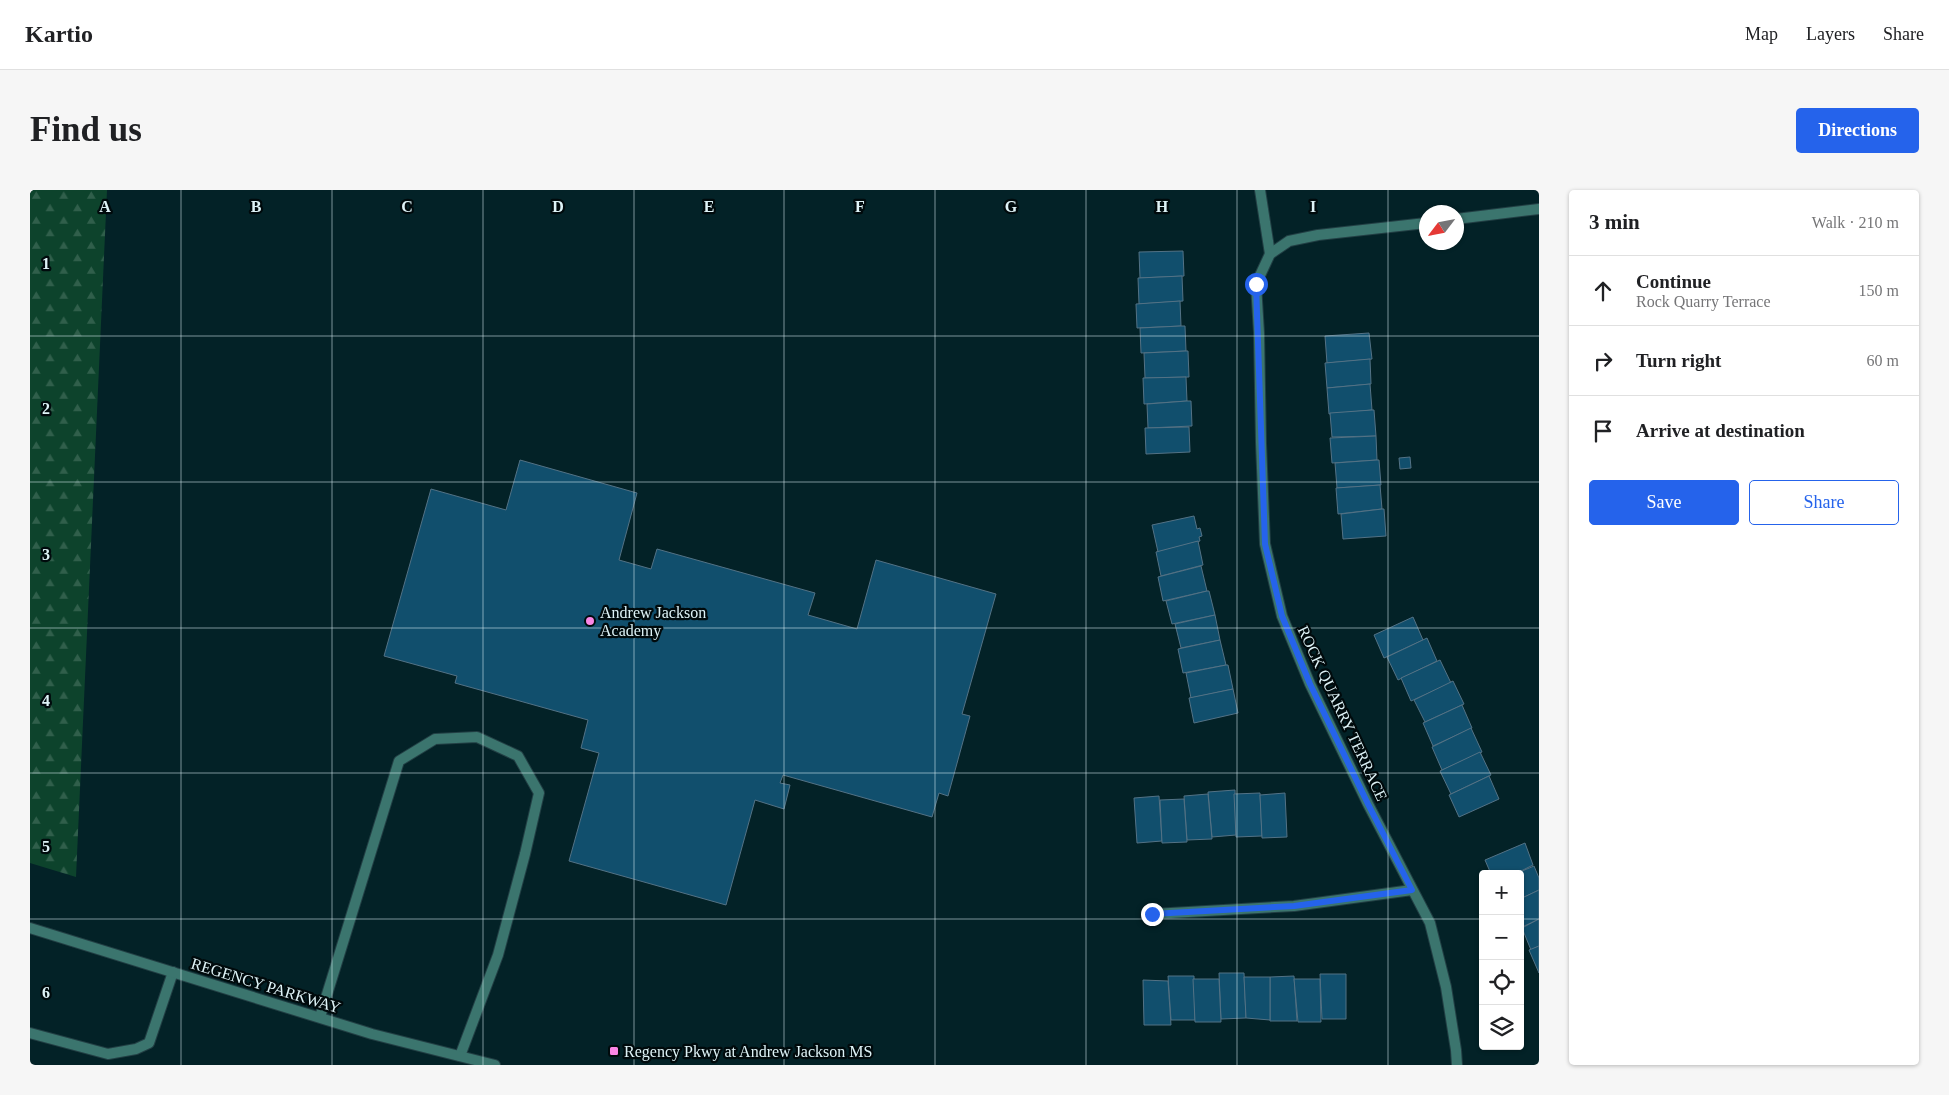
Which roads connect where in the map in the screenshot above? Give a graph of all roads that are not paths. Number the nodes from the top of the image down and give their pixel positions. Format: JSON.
{"nodes":[{"id":1,"x":1260,"y":190,"type":"edge"},
{"id":2,"x":1539,"y":209,"type":"edge"},
{"id":3,"x":1464,"y":218,"type":"edge"},
{"id":4,"x":1419,"y":224,"type":"edge"},
{"id":5,"x":1270,"y":254,"type":"junction"},
{"id":6,"x":1412,"y":890,"type":"junction"},
{"id":7,"x":1152,"y":914,"type":"dead end"},
{"id":8,"x":30,"y":928,"type":"edge"},
{"id":9,"x":173,"y":972,"type":"junction"},
{"id":10,"x":320,"y":1017,"type":"junction"},
{"id":11,"x":30,"y":1033,"type":"edge"},
{"id":12,"x":460,"y":1056,"type":"junction"},
{"id":13,"x":495,"y":1065,"type":"edge"},
{"id":14,"x":1457,"y":1065,"type":"edge"}],
"edges":[{"from":1,"to":5,"type":"street"},
{"from":2,"to":3,"type":"street"},
{"from":4,"to":5,"type":"street"},
{"from":5,"to":6,"type":"street","name":"ROCK QUARRY TERRACE"},
{"from":6,"to":7,"type":"street"},
{"from":6,"to":14,"type":"street","name":"ROCK QUARRY TERRACE"},
{"from":8,"to":9,"type":"street","name":"REGENCY PARKWAY"},
{"from":9,"to":10,"type":"street","name":"REGENCY PARKWAY"},
{"from":9,"to":11,"type":"street"},
{"from":10,"to":12,"type":"street","name":"REGENCY PARKWAY"},
{"from":10,"to":12,"type":"street"},
{"from":12,"to":13,"type":"street","name":"REGENCY PARKWAY"}]}
